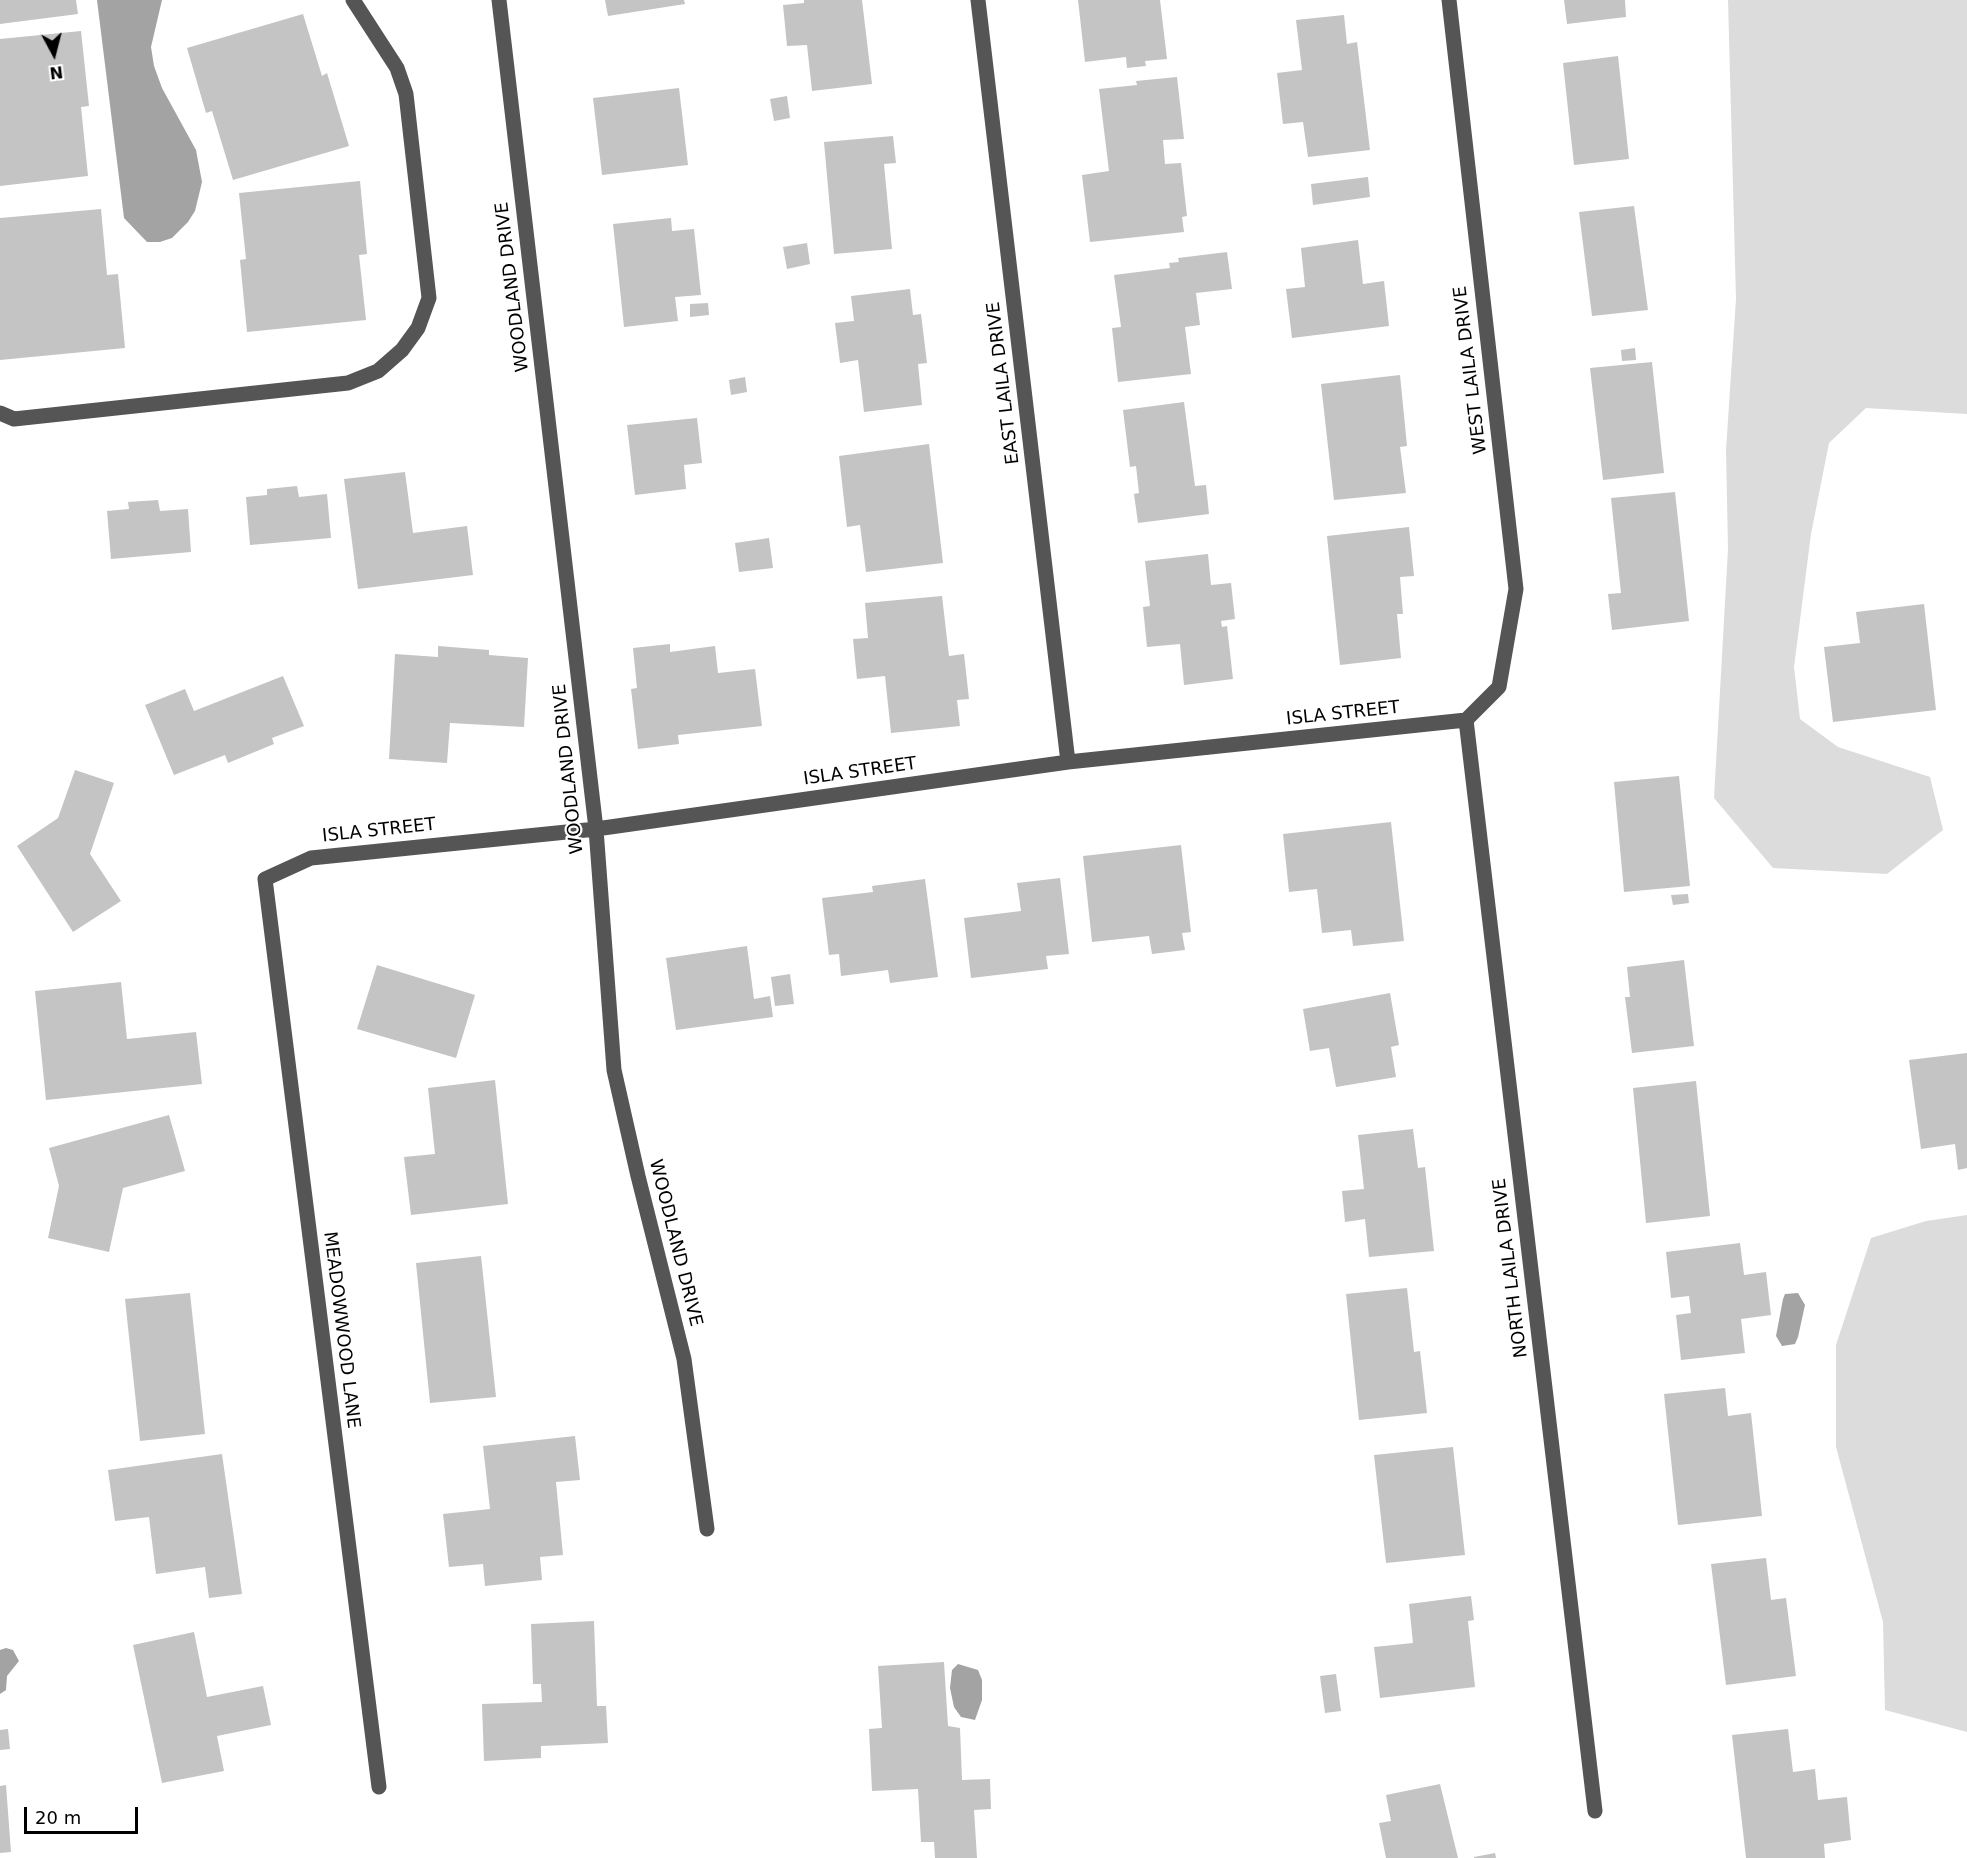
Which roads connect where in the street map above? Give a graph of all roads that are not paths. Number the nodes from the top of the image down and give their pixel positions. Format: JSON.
{"nodes":[{"id":1,"x":352,"y":0,"type":"edge"},
{"id":2,"x":499,"y":0,"type":"edge"},
{"id":3,"x":978,"y":0,"type":"edge"},
{"id":4,"x":1449,"y":0,"type":"edge"},
{"id":5,"x":0,"y":413,"type":"edge"},
{"id":6,"x":1466,"y":720,"type":"junction"},
{"id":7,"x":1068,"y":762,"type":"junction"},
{"id":8,"x":596,"y":829,"type":"junction"},
{"id":9,"x":265,"y":879,"type":"joint"},
{"id":10,"x":707,"y":1529,"type":"dead end"},
{"id":11,"x":379,"y":1787,"type":"dead end"},
{"id":12,"x":1595,"y":1811,"type":"dead end"}],
"edges":[{"from":1,"to":5,"type":"street"},
{"from":2,"to":8,"type":"street","name":"WOODLAND DRIVE"},
{"from":3,"to":7,"type":"street","name":"EAST LAILA DRIVE"},
{"from":4,"to":6,"type":"street","name":"WEST LAILA DRIVE"},
{"from":6,"to":7,"type":"street","name":"ISLA STREET"},
{"from":6,"to":12,"type":"street","name":"NORTH LAILA DRIVE"},
{"from":7,"to":8,"type":"street","name":"ISLA STREET"},
{"from":8,"to":9,"type":"street","name":"ISLA STREET"},
{"from":8,"to":10,"type":"street","name":"WOODLAND DRIVE"},
{"from":9,"to":11,"type":"street","name":"MEADOWWOOD LANE"}]}
